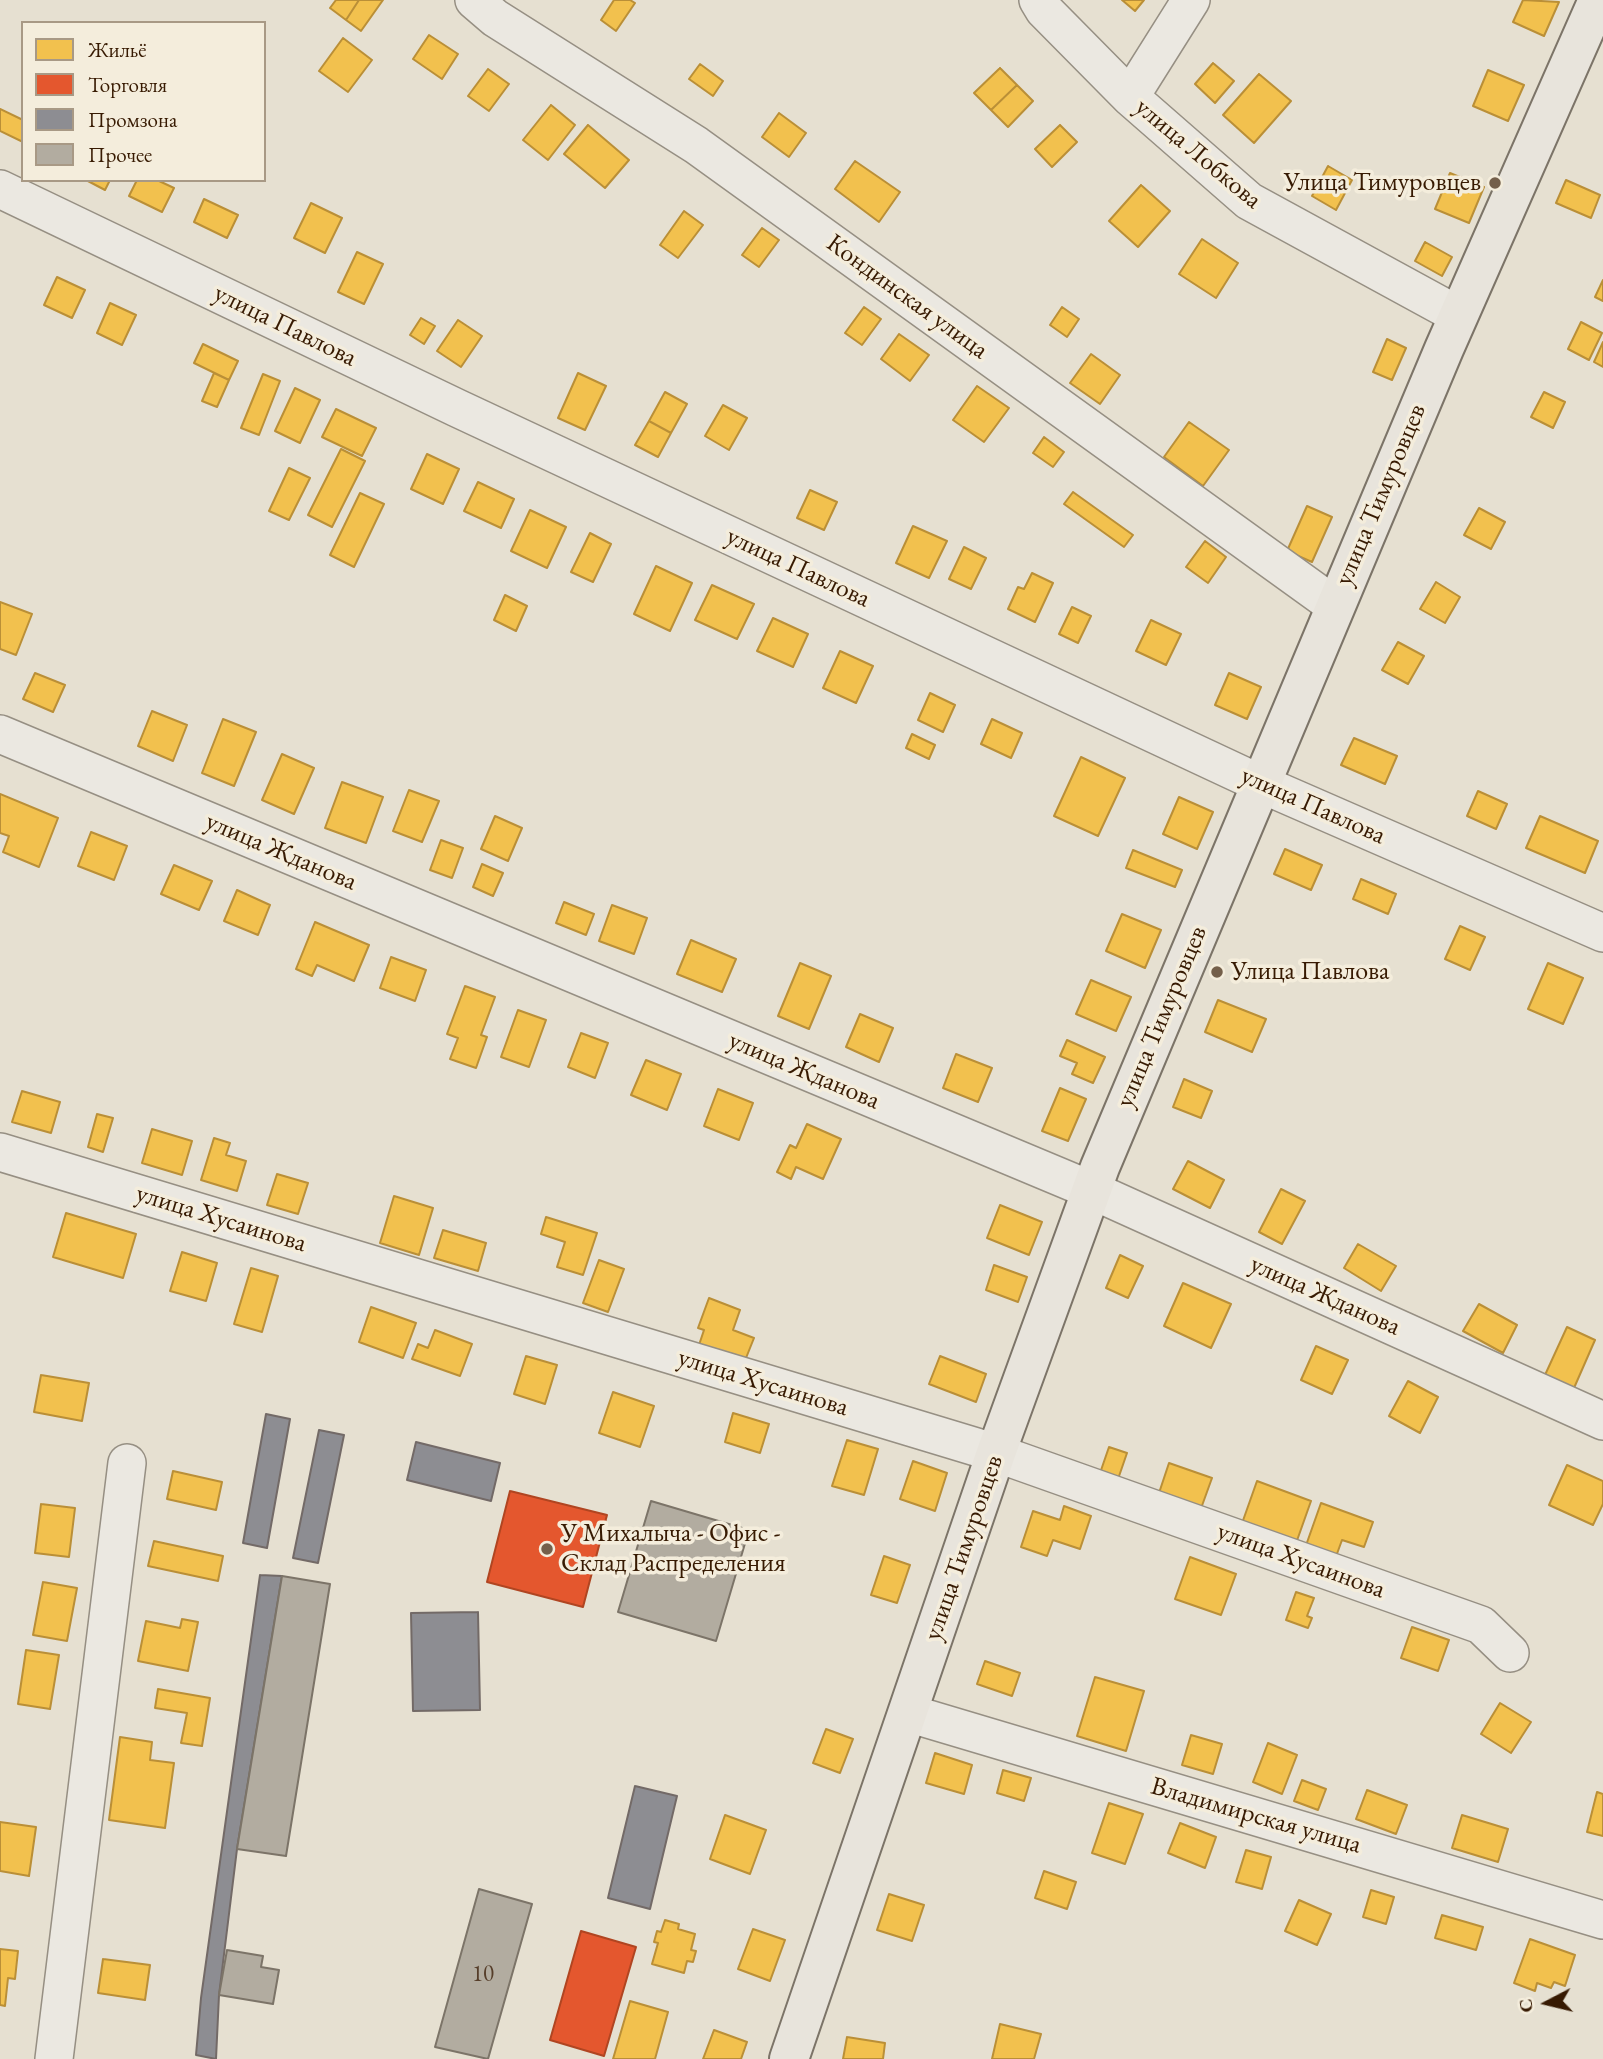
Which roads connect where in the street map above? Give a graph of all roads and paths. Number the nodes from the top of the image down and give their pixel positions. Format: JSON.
{"nodes":[{"id":1,"x":474,"y":0,"type":"edge"},
{"id":2,"x":1038,"y":0,"type":"edge"},
{"id":3,"x":1191,"y":0,"type":"edge"},
{"id":4,"x":1598,"y":0,"type":"edge"},
{"id":5,"x":1130,"y":97,"type":"junction"},
{"id":6,"x":0,"y":189,"type":"edge"},
{"id":7,"x":1458,"y":315,"type":"junction"},
{"id":8,"x":1334,"y":606,"type":"junction"},
{"id":9,"x":0,"y":734,"type":"edge"},
{"id":10,"x":1259,"y":783,"type":"junction"},
{"id":11,"x":1603,"y":933,"type":"edge"},
{"id":12,"x":0,"y":1152,"type":"edge"},
{"id":13,"x":1091,"y":1190,"type":"junction"},
{"id":14,"x":1603,"y":1421,"type":"edge"},
{"id":15,"x":996,"y":1453,"type":"junction"},
{"id":16,"x":127,"y":1463,"type":"dead end"},
{"id":17,"x":1510,"y":1653,"type":"dead end"},
{"id":18,"x":908,"y":1713,"type":"junction"},
{"id":19,"x":1603,"y":1920,"type":"edge"},
{"id":20,"x":54,"y":2059,"type":"edge"},
{"id":21,"x":789,"y":2059,"type":"edge"}],
"edges":[{"from":1,"to":8,"type":"street","name":"Кондинская улица"},
{"from":2,"to":5,"type":"street","name":"улица Лобкова"},
{"from":3,"to":5,"type":"street"},
{"from":4,"to":7,"type":"main road","name":"улица Тимуровцев"},
{"from":5,"to":7,"type":"street","name":"улица Лобкова"},
{"from":6,"to":10,"type":"street","name":"улица Павлова"},
{"from":7,"to":8,"type":"main road","name":"улица Тимуровцев"},
{"from":8,"to":10,"type":"main road","name":"улица Тимуровцев"},
{"from":9,"to":13,"type":"street","name":"улица Жданова"},
{"from":10,"to":11,"type":"street","name":"улица Павлова"},
{"from":10,"to":13,"type":"main road","name":"улица Тимуровцев"},
{"from":12,"to":15,"type":"street","name":"улица Хусаинова"},
{"from":13,"to":14,"type":"street","name":"улица Жданова"},
{"from":13,"to":15,"type":"main road","name":"улица Тимуровцев"},
{"from":15,"to":17,"type":"street","name":"улица Хусаинова"},
{"from":15,"to":18,"type":"main road","name":"улица Тимуровцев"},
{"from":16,"to":20,"type":"street"},
{"from":18,"to":19,"type":"street","name":"Владимирская улица"},
{"from":18,"to":21,"type":"main road","name":"улица Тимуровцев"}]}
